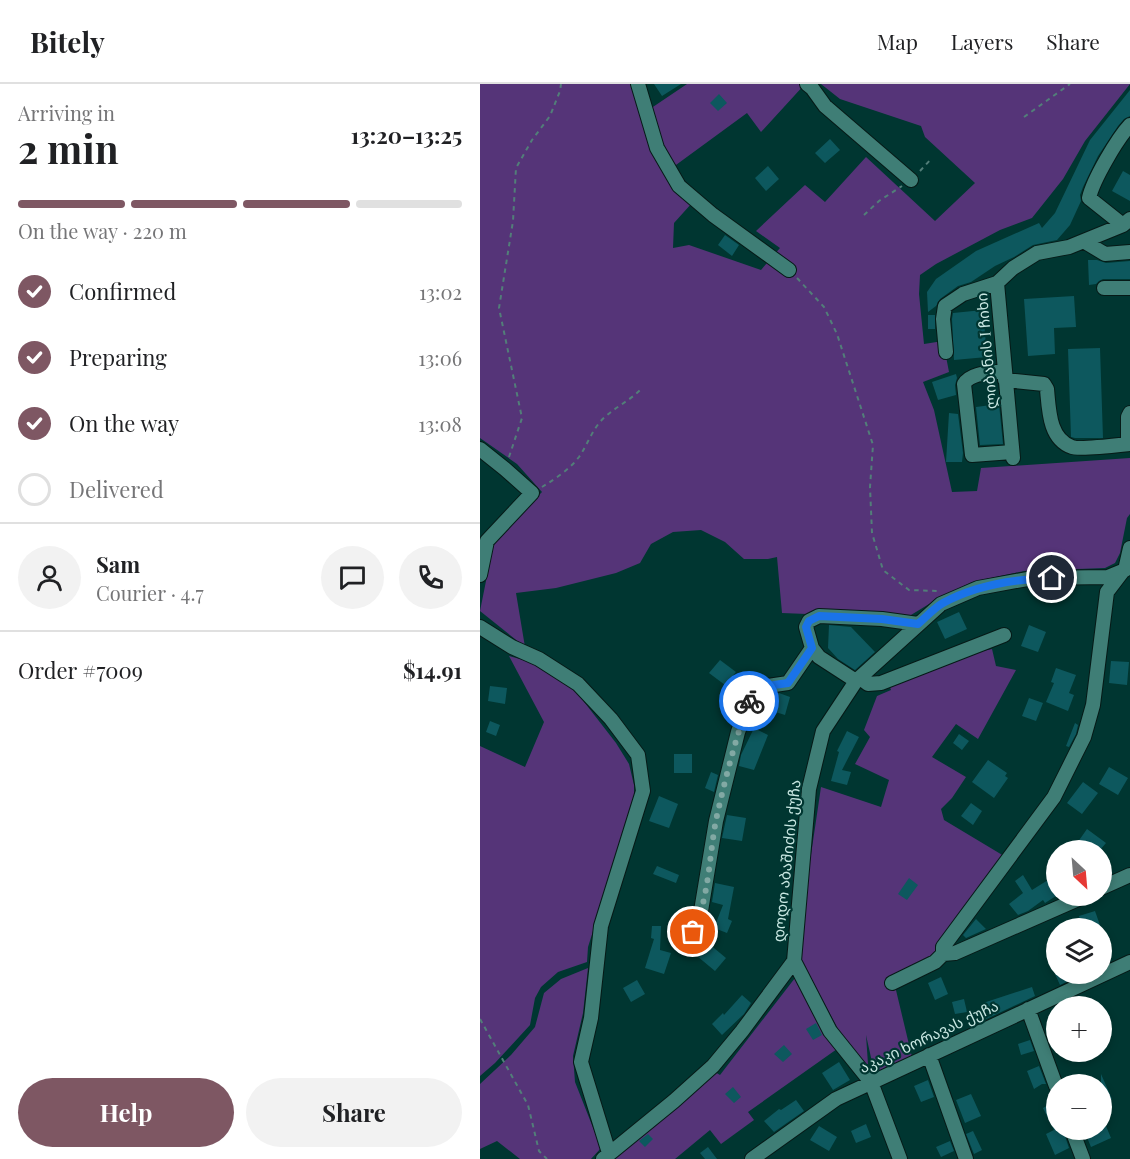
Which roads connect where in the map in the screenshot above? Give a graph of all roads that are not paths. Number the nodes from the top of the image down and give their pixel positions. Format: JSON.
{"nodes":[{"id":1,"x":638,"y":84,"type":"edge"},
{"id":2,"x":807,"y":84,"type":"edge"},
{"id":3,"x":1130,"y":125,"type":"edge"},
{"id":4,"x":911,"y":180,"type":"road end"},
{"id":5,"x":1126,"y":222,"type":"edge"},
{"id":6,"x":1085,"y":242,"type":"junction"},
{"id":7,"x":1130,"y":252,"type":"edge"},
{"id":8,"x":789,"y":270,"type":"road end"},
{"id":9,"x":998,"y":283,"type":"junction"},
{"id":10,"x":1104,"y":288,"type":"dead end"},
{"id":11,"x":1130,"y":288,"type":"edge"},
{"id":12,"x":946,"y":352,"type":"dead end"},
{"id":13,"x":1005,"y":376,"type":"junction"},
{"id":14,"x":1130,"y":413,"type":"edge"},
{"id":15,"x":1129,"y":444,"type":"edge"},
{"id":16,"x":480,"y":449,"type":"edge"},
{"id":17,"x":1130,"y":548,"type":"edge"},
{"id":18,"x":1125,"y":570,"type":"junction"},
{"id":19,"x":480,"y":575,"type":"edge"},
{"id":20,"x":918,"y":624,"type":"junction"},
{"id":21,"x":480,"y":627,"type":"edge"},
{"id":22,"x":1004,"y":635,"type":"dead end"},
{"id":23,"x":812,"y":648,"type":"junction"},
{"id":24,"x":858,"y":680,"type":"junction"},
{"id":25,"x":1130,"y":875,"type":"edge"},
{"id":26,"x":1112,"y":883,"type":"edge"},
{"id":27,"x":1062,"y":906,"type":"edge"},
{"id":28,"x":686,"y":948,"type":"dead end"},
{"id":29,"x":944,"y":954,"type":"junction"},
{"id":30,"x":794,"y":962,"type":"junction"},
{"id":31,"x":1130,"y":962,"type":"edge"},
{"id":32,"x":892,"y":983,"type":"dead end"},
{"id":33,"x":1028,"y":1010,"type":"junction"},
{"id":34,"x":928,"y":1055,"type":"junction"},
{"id":35,"x":1052,"y":1074,"type":"edge"},
{"id":36,"x":871,"y":1082,"type":"junction"},
{"id":37,"x":1076,"y":1140,"type":"edge"},
{"id":38,"x":606,"y":1156,"type":"edge"},
{"id":39,"x":752,"y":1159,"type":"edge"},
{"id":40,"x":900,"y":1159,"type":"edge"},
{"id":41,"x":966,"y":1159,"type":"edge"},
{"id":42,"x":1083,"y":1159,"type":"edge"}],
"edges":[{"from":1,"to":8,"type":"street"},
{"from":2,"to":4,"type":"street"},
{"from":3,"to":5,"type":"street"},
{"from":5,"to":6,"type":"street","name":"ლიბანის I ჩიხი"},
{"from":6,"to":7,"type":"street"},
{"from":6,"to":9,"type":"street","name":"ლიბანის I ჩიხი"},
{"from":9,"to":12,"type":"street"},
{"from":9,"to":13,"type":"street","name":"ლიბანის I ჩიხი"},
{"from":10,"to":11,"type":"street"},
{"from":13,"to":13,"type":"street","name":"ლიბანის I ჩიხი"},
{"from":13,"to":15,"type":"street"},
{"from":14,"to":15,"type":"street"},
{"from":16,"to":19,"type":"street"},
{"from":17,"to":18,"type":"street"},
{"from":18,"to":20,"type":"street","name":"დოდო აბაშიძის ქუჩა"},
{"from":18,"to":29,"type":"street"},
{"from":20,"to":23,"type":"street"},
{"from":20,"to":24,"type":"street","name":"დოდო აბაშიძის ქუჩა"},
{"from":21,"to":38,"type":"street"},
{"from":22,"to":24,"type":"street"},
{"from":23,"to":24,"type":"street"},
{"from":23,"to":28,"type":"street"},
{"from":24,"to":30,"type":"street","name":"დოდო აბაშიძის ქუჩა"},
{"from":25,"to":26,"type":"street"},
{"from":27,"to":29,"type":"street"},
{"from":29,"to":32,"type":"street"},
{"from":30,"to":36,"type":"street"},
{"from":30,"to":38,"type":"street","name":"დოდო აბაშიძის ქუჩა"},
{"from":31,"to":33,"type":"street","name":"აკაკი ხორავას ქუჩა"},
{"from":33,"to":34,"type":"street","name":"აკაკი ხორავას ქუჩა"},
{"from":33,"to":35,"type":"street"},
{"from":34,"to":36,"type":"street","name":"აკაკი ხორავას ქუჩა"},
{"from":34,"to":41,"type":"street"},
{"from":36,"to":39,"type":"street","name":"აკაკი ხორავას ქუჩა"},
{"from":36,"to":40,"type":"street"},
{"from":37,"to":42,"type":"street"}]}
